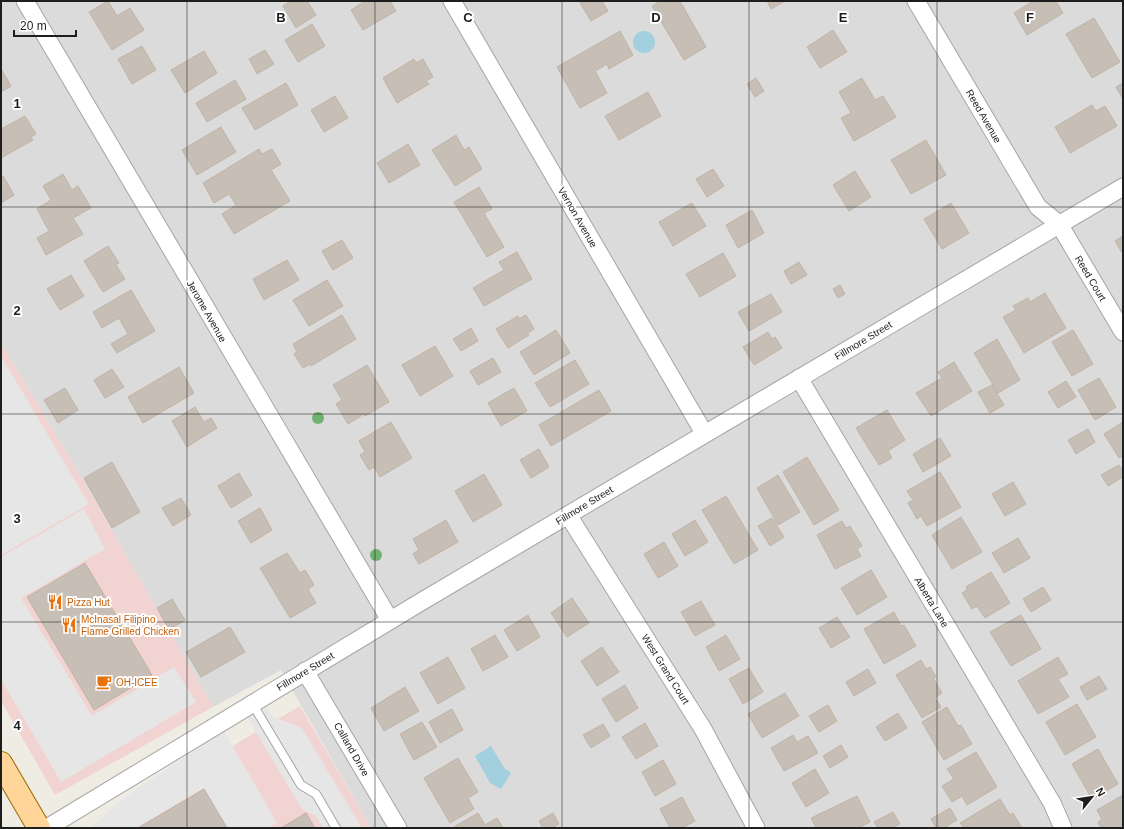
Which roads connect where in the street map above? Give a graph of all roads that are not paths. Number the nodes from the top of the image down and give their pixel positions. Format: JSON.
{"nodes":[{"id":1,"x":25,"y":1,"type":"edge"},
{"id":2,"x":452,"y":1,"type":"edge"},
{"id":3,"x":916,"y":1,"type":"edge"},
{"id":4,"x":1123,"y":187,"type":"edge"},
{"id":5,"x":1059,"y":224,"type":"junction"},
{"id":6,"x":1123,"y":332,"type":"edge"},
{"id":7,"x":799,"y":378,"type":"junction"},
{"id":8,"x":704,"y":433,"type":"junction"},
{"id":9,"x":568,"y":515,"type":"junction"},
{"id":10,"x":390,"y":620,"type":"junction"},
{"id":11,"x":305,"y":671,"type":"junction"},
{"id":12,"x":252,"y":703,"type":"junction"},
{"id":13,"x":1,"y":763,"type":"edge"},
{"id":14,"x":39,"y":828,"type":"edge"},
{"id":15,"x":47,"y":828,"type":"edge"},
{"id":16,"x":336,"y":828,"type":"edge"},
{"id":17,"x":398,"y":828,"type":"edge"},
{"id":18,"x":756,"y":828,"type":"edge"},
{"id":19,"x":1063,"y":828,"type":"edge"}],
"edges":[{"from":1,"to":10,"type":"street","name":"Jerome Avenue"},
{"from":2,"to":8,"type":"street","name":"Vernon Avenue"},
{"from":3,"to":5,"type":"street","name":"Reed Avenue"},
{"from":4,"to":5,"type":"street","name":"Fillmore Street"},
{"from":5,"to":6,"type":"street","name":"Reed Court"},
{"from":5,"to":7,"type":"street","name":"Fillmore Street"},
{"from":7,"to":8,"type":"street","name":"Fillmore Street"},
{"from":7,"to":19,"type":"street","name":"Alberta Lane"},
{"from":8,"to":9,"type":"street","name":"Fillmore Street"},
{"from":9,"to":10,"type":"street","name":"Fillmore Street"},
{"from":9,"to":18,"type":"street","name":"West Grand Court"},
{"from":10,"to":11,"type":"street","name":"Fillmore Street"},
{"from":11,"to":12,"type":"street","name":"Fillmore Street"},
{"from":11,"to":17,"type":"street","name":"Calland Drive"},
{"from":12,"to":15,"type":"street","name":"Fillmore Street"},
{"from":12,"to":16,"type":"lane"},
{"from":13,"to":14,"type":"main road"}]}
